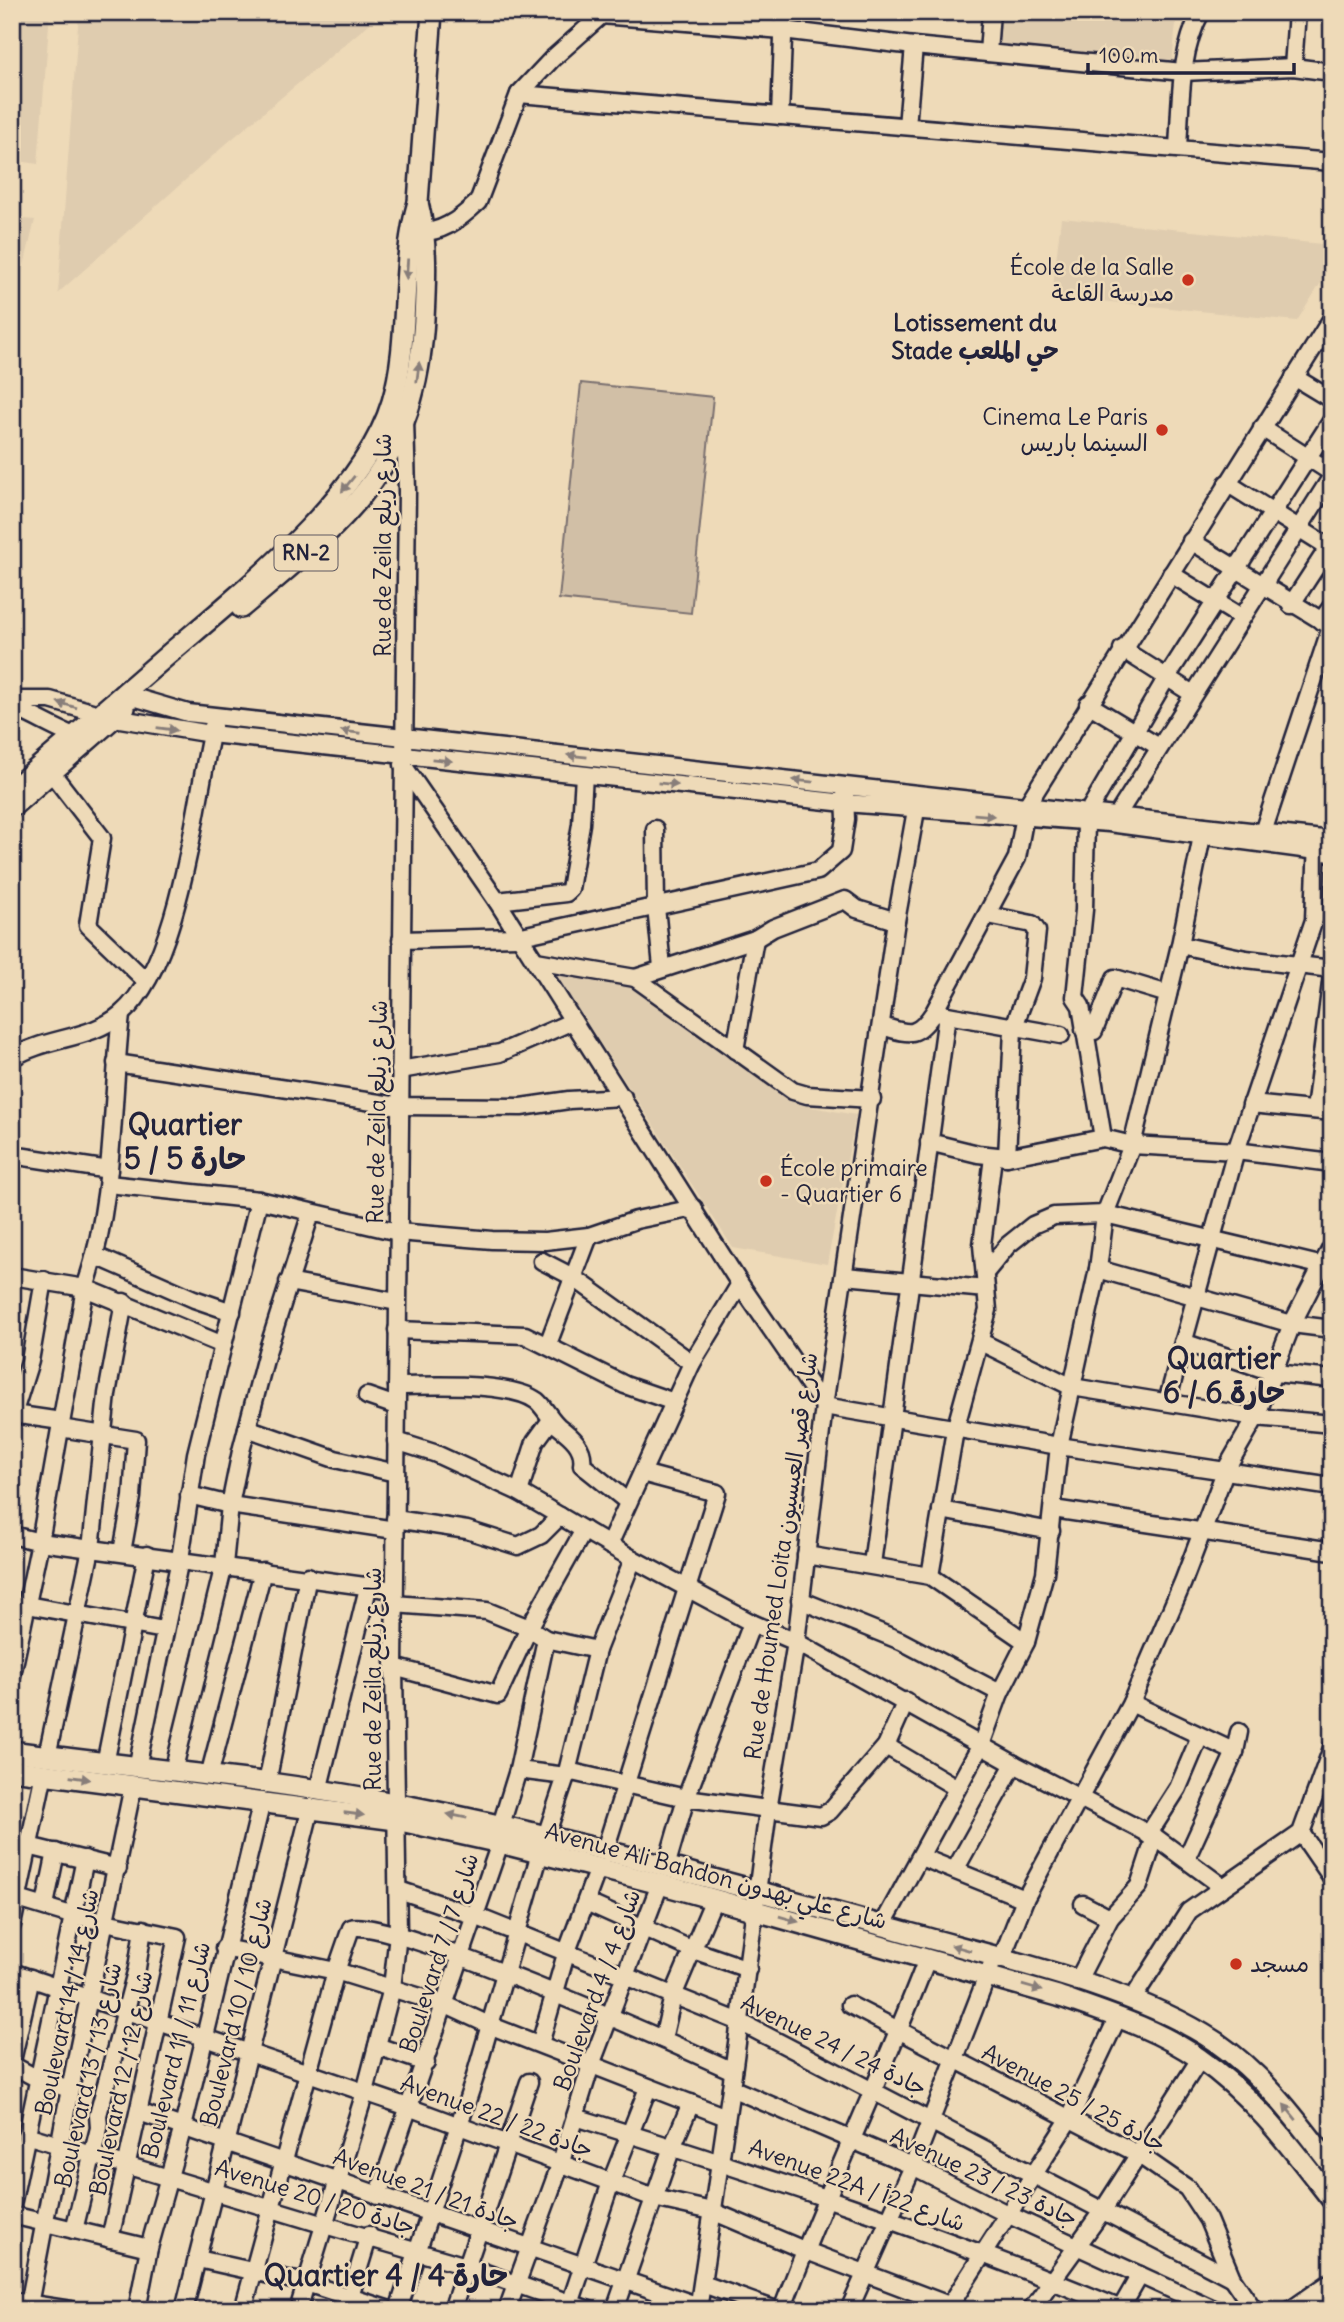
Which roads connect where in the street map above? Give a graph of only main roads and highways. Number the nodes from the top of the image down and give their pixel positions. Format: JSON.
{"nodes":[{"id":1,"x":432,"y":12,"type":"edge"},
{"id":2,"x":418,"y":233,"type":"junction"},
{"id":3,"x":108,"y":712,"type":"junction"},
{"id":4,"x":48,"y":768,"type":"junction"},
{"id":5,"x":12,"y":790,"type":"edge"},
{"id":6,"x":12,"y":807,"type":"edge"},
{"id":7,"x":12,"y":1751,"type":"edge"},
{"id":8,"x":46,"y":1764,"type":"junction"},
{"id":9,"x":12,"y":1770,"type":"edge"},
{"id":10,"x":135,"y":1777,"type":"junction"},
{"id":11,"x":265,"y":1792,"type":"junction"},
{"id":12,"x":663,"y":1876,"type":"junction"},
{"id":13,"x":755,"y":1901,"type":"junction"},
{"id":14,"x":994,"y":1965,"type":"junction"},
{"id":15,"x":1332,"y":2166,"type":"edge"},
{"id":16,"x":1332,"y":2200,"type":"edge"},
{"id":17,"x":1332,"y":2283,"type":"edge"},
{"id":18,"x":1293,"y":2310,"type":"edge"}],
"edges":[{"from":1,"to":2,"type":"main road","number":"RN-2"},
{"from":2,"to":3,"type":"main road","number":"RN-2","one_way":true},
{"from":3,"to":2,"type":"main road","number":"RN-2","one_way":true},
{"from":3,"to":4,"type":"main road","number":"RN-2"},
{"from":3,"to":4,"type":"main road","number":"RN-2"},
{"from":4,"to":5,"type":"main road","number":"RN-2"},
{"from":4,"to":6,"type":"main road","number":"RN-2"},
{"from":7,"to":8,"type":"main road","name":"Avenue Ali Bahdon شارع علي بهدون"},
{"from":8,"to":9,"type":"main road","name":"Avenue Ali Bahdon شارع علي بهدون"},
{"from":8,"to":10,"type":"main road","name":"Avenue Ali Bahdon شارع علي بهدون","one_way":true},
{"from":8,"to":10,"type":"main road","name":"Avenue Ali Bahdon شارع علي بهدون"},
{"from":10,"to":11,"type":"main road","name":"Avenue Ali Bahdon شارع علي بهدون"},
{"from":10,"to":11,"type":"main road","name":"Avenue Ali Bahdon شارع علي بهدون"},
{"from":11,"to":12,"type":"main road","name":"Avenue Ali Bahdon شارع علي بهدون"},
{"from":12,"to":13,"type":"main road","name":"Avenue Ali Bahdon شارع علي بهدون"},
{"from":12,"to":13,"type":"main road","name":"Avenue Ali Bahdon شارع علي بهدون"},
{"from":14,"to":13,"type":"main road","name":"Avenue Ali Bahdon شارع علي بهدون","one_way":true},
{"from":13,"to":14,"type":"main road","name":"Avenue Ali Bahdon شارع علي بهدون","one_way":true},
{"from":15,"to":14,"type":"main road","name":"Avenue Ali Bahdon شارع علي بهدون","one_way":true},
{"from":14,"to":16,"type":"main road","name":"Avenue Ali Bahdon شارع علي بهدون","one_way":true},
{"from":17,"to":18,"type":"main road"}]}
